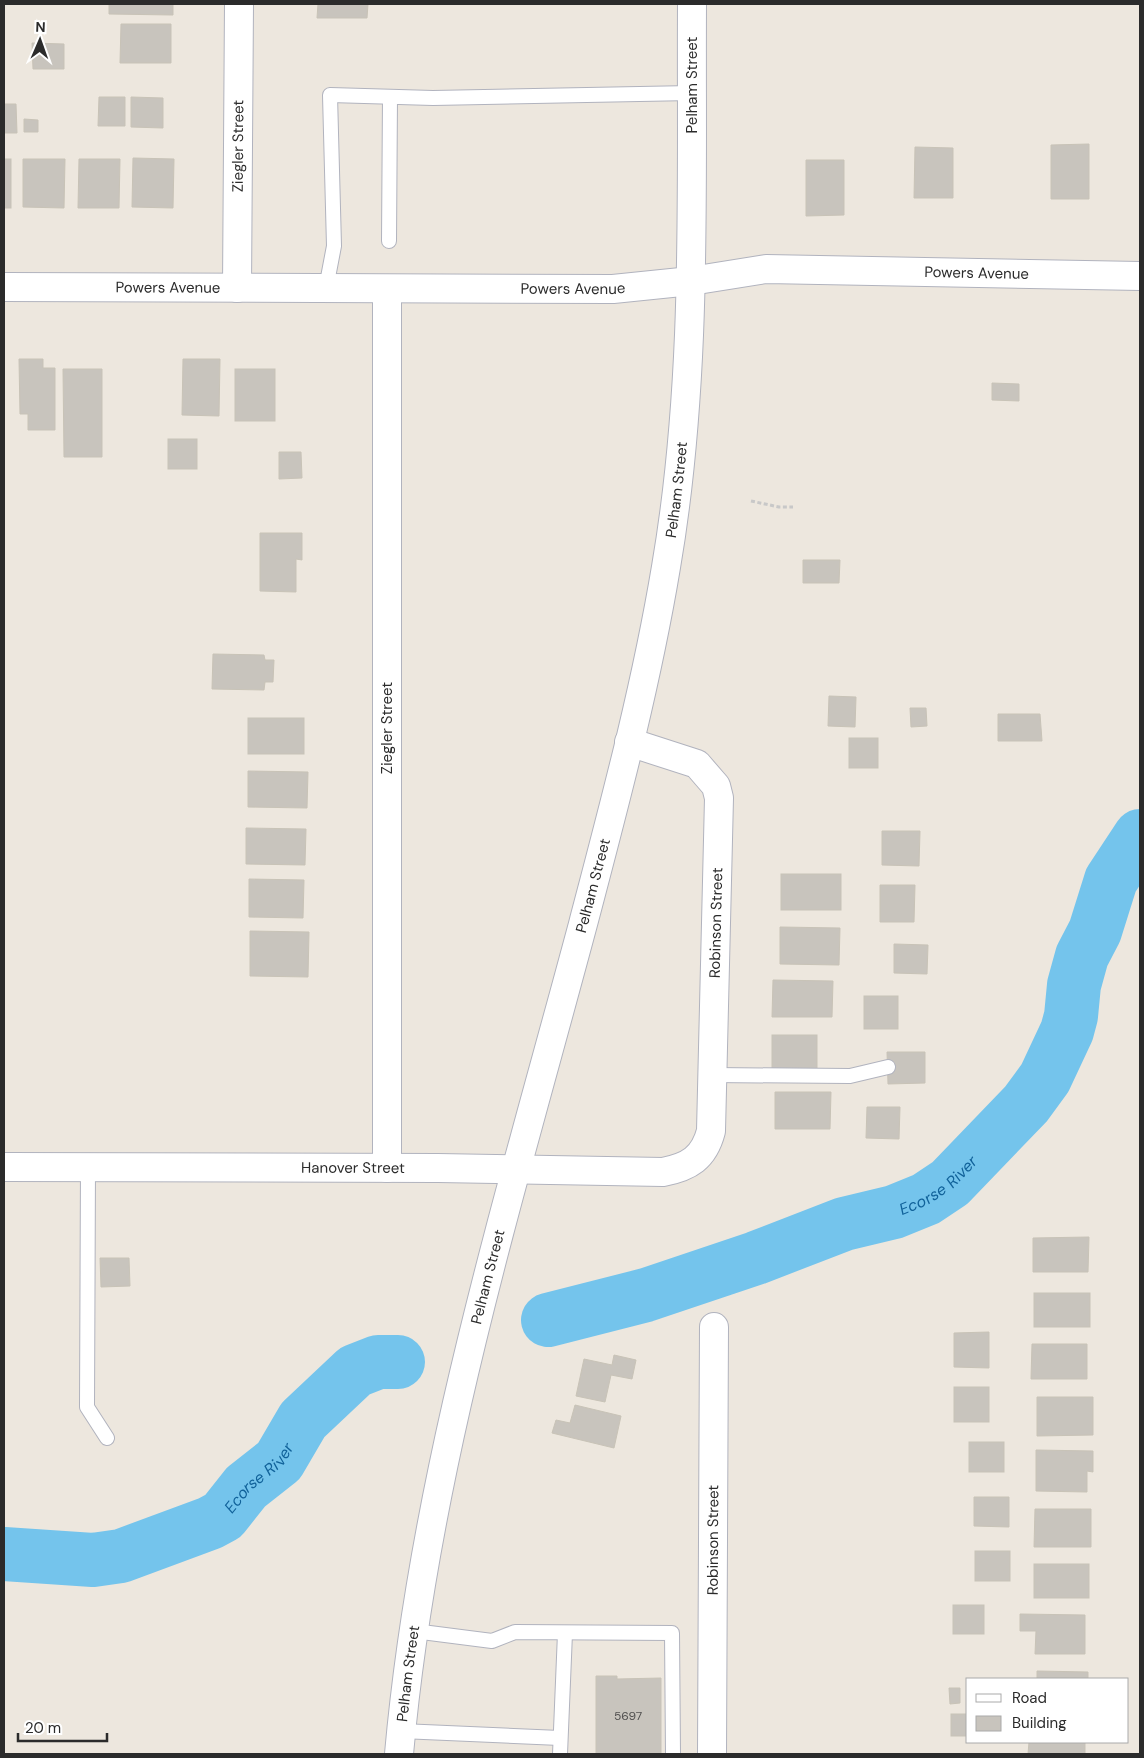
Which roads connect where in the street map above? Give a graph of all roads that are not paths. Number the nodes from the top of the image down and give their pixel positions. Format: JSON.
{"nodes":[{"id":1,"x":239,"y":4,"type":"edge"},
{"id":2,"x":692,"y":4,"type":"edge"},
{"id":3,"x":692,"y":93,"type":"junction"},
{"id":4,"x":390,"y":97,"type":"junction"},
{"id":5,"x":389,"y":241,"type":"dead end"},
{"id":6,"x":1140,"y":276,"type":"edge"},
{"id":7,"x":691,"y":281,"type":"junction"},
{"id":8,"x":4,"y":287,"type":"edge"},
{"id":9,"x":237,"y":288,"type":"junction"},
{"id":10,"x":326,"y":288,"type":"junction"},
{"id":11,"x":387,"y":288,"type":"junction"},
{"id":12,"x":629,"y":742,"type":"junction"},
{"id":13,"x":888,"y":1067,"type":"dead end"},
{"id":14,"x":712,"y":1076,"type":"junction"},
{"id":15,"x":698,"y":1156,"type":"joint"},
{"id":16,"x":4,"y":1167,"type":"edge"},
{"id":17,"x":88,"y":1167,"type":"junction"},
{"id":18,"x":387,"y":1168,"type":"junction"},
{"id":19,"x":517,"y":1170,"type":"junction"},
{"id":20,"x":714,"y":1327,"type":"dead end"},
{"id":21,"x":107,"y":1438,"type":"dead end"},
{"id":22,"x":414,"y":1631,"type":"junction"},
{"id":23,"x":565,"y":1633,"type":"junction"},
{"id":24,"x":560,"y":1738,"type":"junction"},
{"id":25,"x":400,"y":1743,"type":"edge"},
{"id":26,"x":560,"y":1754,"type":"edge"},
{"id":27,"x":673,"y":1754,"type":"edge"},
{"id":28,"x":712,"y":1754,"type":"edge"}],
"edges":[{"from":1,"to":9,"type":"street","name":"Ziegler Street"},
{"from":2,"to":3,"type":"street","name":"Pelham Street"},
{"from":3,"to":4,"type":"lane"},
{"from":3,"to":7,"type":"street","name":"Pelham Street"},
{"from":4,"to":5,"type":"lane"},
{"from":4,"to":10,"type":"lane"},
{"from":6,"to":7,"type":"street","name":"Powers Avenue"},
{"from":7,"to":11,"type":"street","name":"Powers Avenue"},
{"from":7,"to":12,"type":"street","name":"Pelham Street"},
{"from":8,"to":9,"type":"street","name":"Powers Avenue"},
{"from":9,"to":10,"type":"street","name":"Powers Avenue"},
{"from":10,"to":11,"type":"street","name":"Powers Avenue"},
{"from":11,"to":18,"type":"street","name":"Ziegler Street"},
{"from":12,"to":14,"type":"street","name":"Robinson Street"},
{"from":12,"to":19,"type":"street","name":"Pelham Street"},
{"from":13,"to":14,"type":"lane"},
{"from":14,"to":15,"type":"street","name":"Robinson Street"},
{"from":15,"to":19,"type":"street","name":"Hanover Street"},
{"from":16,"to":17,"type":"street","name":"Hanover Street"},
{"from":17,"to":18,"type":"street","name":"Hanover Street"},
{"from":17,"to":21,"type":"lane"},
{"from":18,"to":19,"type":"street","name":"Hanover Street"},
{"from":19,"to":22,"type":"street","name":"Pelham Street"},
{"from":20,"to":28,"type":"street","name":"Robinson Street"},
{"from":22,"to":23,"type":"lane"},
{"from":22,"to":25,"type":"street","name":"Pelham Street"},
{"from":23,"to":24,"type":"lane"},
{"from":23,"to":27,"type":"lane"},
{"from":24,"to":25,"type":"lane"},
{"from":24,"to":26,"type":"lane"}]}
